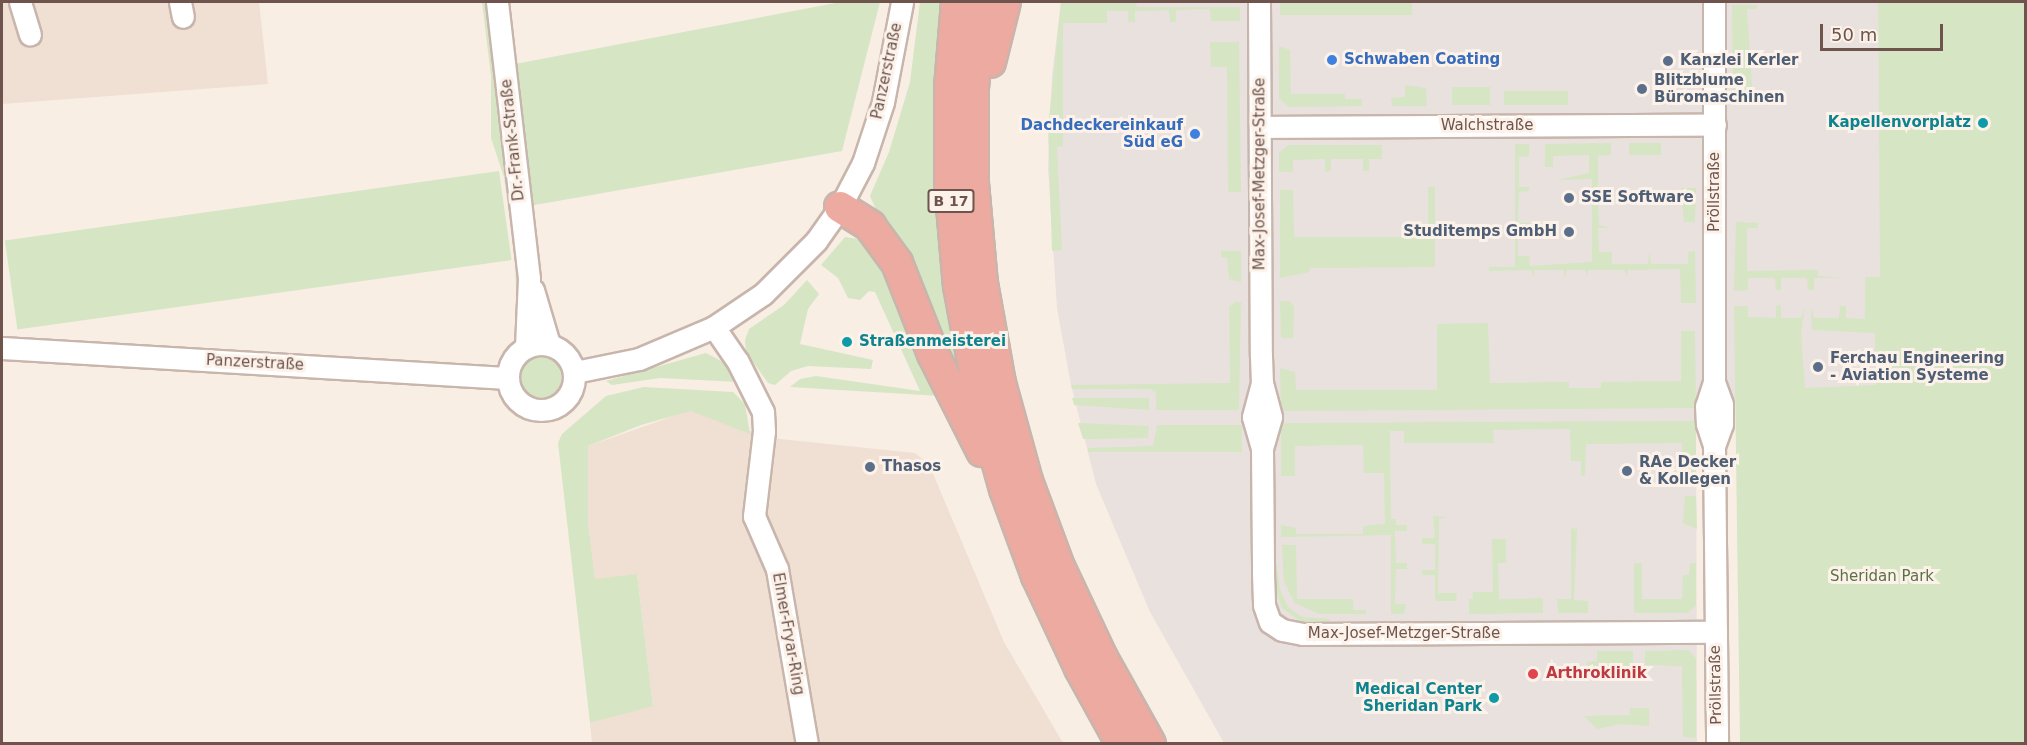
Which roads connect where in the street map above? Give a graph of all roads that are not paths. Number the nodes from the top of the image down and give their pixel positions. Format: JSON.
{"nodes":[{"id":1,"x":20,"y":2,"type":"edge"},
{"id":2,"x":497,"y":2,"type":"edge"},
{"id":3,"x":902,"y":2,"type":"edge"},
{"id":4,"x":957,"y":2,"type":"edge"},
{"id":5,"x":981,"y":2,"type":"edge"},
{"id":6,"x":1005,"y":2,"type":"edge"},
{"id":7,"x":1259,"y":2,"type":"edge"},
{"id":8,"x":1714,"y":2,"type":"edge"},
{"id":9,"x":30,"y":35,"type":"dead end"},
{"id":10,"x":1715,"y":125,"type":"junction"},
{"id":11,"x":1260,"y":127,"type":"junction"},
{"id":12,"x":972,"y":129,"type":"junction"},
{"id":13,"x":840,"y":207,"type":"junction"},
{"id":14,"x":529,"y":278,"type":"junction"},
{"id":15,"x":714,"y":327,"type":"junction"},
{"id":16,"x":549,"y":344,"type":"junction"},
{"id":17,"x":526,"y":347,"type":"junction"},
{"id":18,"x":2,"y":348,"type":"edge"},
{"id":19,"x":575,"y":372,"type":"junction"},
{"id":20,"x":508,"y":378,"type":"junction"},
{"id":21,"x":982,"y":407,"type":"junction"},
{"id":22,"x":1716,"y":632,"type":"junction"},
{"id":23,"x":807,"y":744,"type":"edge"},
{"id":24,"x":1122,"y":744,"type":"edge"},
{"id":25,"x":1150,"y":744,"type":"edge"},
{"id":26,"x":1717,"y":744,"type":"edge"}],
"edges":[{"from":1,"to":9,"type":"street"},
{"from":2,"to":14,"type":"street","name":"Dr.-Frank-Straße"},
{"from":3,"to":13,"type":"street","name":"Panzerstraße"},
{"from":4,"to":21,"type":"highway","number":"B 17"},
{"from":5,"to":12,"type":"highway","number":"B 17"},
{"from":6,"to":12,"type":"highway"},
{"from":7,"to":11,"type":"street","name":"Max-Josef-Metzger-Straße"},
{"from":8,"to":10,"type":"street","name":"Pröllstraße"},
{"from":10,"to":11,"type":"street","name":"Walchstraße"},
{"from":10,"to":22,"type":"street","name":"Pröllstraße"},
{"from":11,"to":22,"type":"street","name":"Max-Josef-Metzger-Straße"},
{"from":12,"to":21,"type":"highway","number":"B 17"},
{"from":13,"to":15,"type":"street","name":"Panzerstraße"},
{"from":13,"to":21,"type":"highway"},
{"from":14,"to":16,"type":"street","name":"Dr.-Frank-Straße"},
{"from":14,"to":17,"type":"street","name":"Dr.-Frank-Straße"},
{"from":15,"to":19,"type":"street","name":"Panzerstraße"},
{"from":15,"to":23,"type":"street","name":"Elmer-Fryar-Ring"},
{"from":16,"to":17,"type":"street"},
{"from":16,"to":19,"type":"street"},
{"from":17,"to":20,"type":"street"},
{"from":18,"to":20,"type":"street","name":"Panzerstraße"},
{"from":19,"to":20,"type":"street"},
{"from":21,"to":24,"type":"highway"},
{"from":21,"to":25,"type":"highway","number":"B 17"},
{"from":22,"to":26,"type":"street","name":"Pröllstraße"}]}
